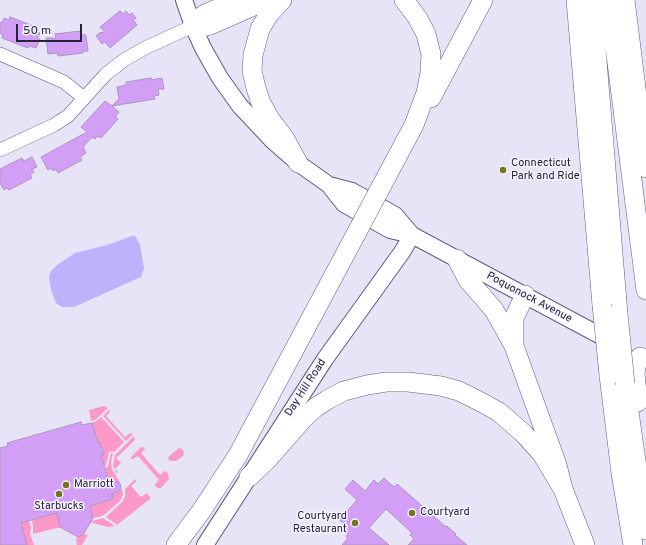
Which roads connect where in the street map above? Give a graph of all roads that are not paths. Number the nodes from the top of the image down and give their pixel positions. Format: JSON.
{"nodes":[{"id":1,"x":184,"y":0,"type":"edge"},
{"id":2,"x":238,"y":0,"type":"edge"},
{"id":3,"x":267,"y":0,"type":"edge"},
{"id":4,"x":282,"y":0,"type":"edge"},
{"id":5,"x":404,"y":0,"type":"edge"},
{"id":6,"x":483,"y":0,"type":"edge"},
{"id":7,"x":576,"y":0,"type":"edge"},
{"id":8,"x":592,"y":0,"type":"edge"},
{"id":9,"x":609,"y":0,"type":"edge"},
{"id":10,"x":625,"y":0,"type":"edge"},
{"id":11,"x":193,"y":26,"type":"junction"},
{"id":12,"x":0,"y":54,"type":"edge"},
{"id":13,"x":84,"y":98,"type":"junction"},
{"id":14,"x":414,"y":125,"type":"junction"},
{"id":15,"x":0,"y":150,"type":"edge"},
{"id":16,"x":298,"y":163,"type":"junction"},
{"id":17,"x":646,"y":168,"type":"edge"},
{"id":18,"x":412,"y":235,"type":"junction"},
{"id":19,"x":457,"y":259,"type":"junction"},
{"id":20,"x":646,"y":290,"type":"edge"},
{"id":21,"x":525,"y":295,"type":"junction"},
{"id":22,"x":610,"y":309,"type":"junction"},
{"id":23,"x":514,"y":346,"type":"junction"},
{"id":24,"x":644,"y":362,"type":"edge"},
{"id":25,"x":646,"y":458,"type":"edge"},
{"id":26,"x":249,"y":477,"type":"junction"},
{"id":27,"x":563,"y":489,"type":"junction"},
{"id":28,"x":646,"y":530,"type":"edge"},
{"id":29,"x":176,"y":545,"type":"edge"},
{"id":30,"x":205,"y":545,"type":"edge"},
{"id":31,"x":585,"y":545,"type":"edge"},
{"id":32,"x":633,"y":545,"type":"edge"}],
"edges":[{"from":1,"to":11,"type":"main road","name":"Poquonock Avenue"},
{"from":2,"to":11,"type":"highway"},
{"from":3,"to":11,"type":"highway"},
{"from":4,"to":16,"type":"highway"},
{"from":5,"to":14,"type":"highway"},
{"from":6,"to":14,"type":"highway"},
{"from":7,"to":22,"type":"highway"},
{"from":8,"to":22,"type":"highway"},
{"from":9,"to":20,"type":"highway"},
{"from":10,"to":17,"type":"highway"},
{"from":11,"to":13,"type":"street"},
{"from":11,"to":16,"type":"main road","name":"Poquonock Avenue"},
{"from":12,"to":13,"type":"street"},
{"from":13,"to":15,"type":"street"},
{"from":14,"to":29,"type":"highway","bridge":true},
{"from":16,"to":18,"type":"main road","name":"Poquonock Avenue"},
{"from":18,"to":19,"type":"main road","name":"Poquonock Avenue"},
{"from":18,"to":26,"type":"main road","name":"Day Hill Road"},
{"from":19,"to":21,"type":"main road","name":"Poquonock Avenue"},
{"from":19,"to":23,"type":"highway"},
{"from":21,"to":23,"type":"highway"},
{"from":21,"to":24,"type":"main road","name":"Poquonock Avenue"},
{"from":22,"to":28,"type":"highway","bridge":true},
{"from":22,"to":32,"type":"highway","bridge":true},
{"from":23,"to":27,"type":"highway"},
{"from":24,"to":25,"type":"highway"},
{"from":26,"to":27,"type":"highway"},
{"from":26,"to":30,"type":"main road","name":"Day Hill Road"},
{"from":27,"to":31,"type":"highway"}]}
